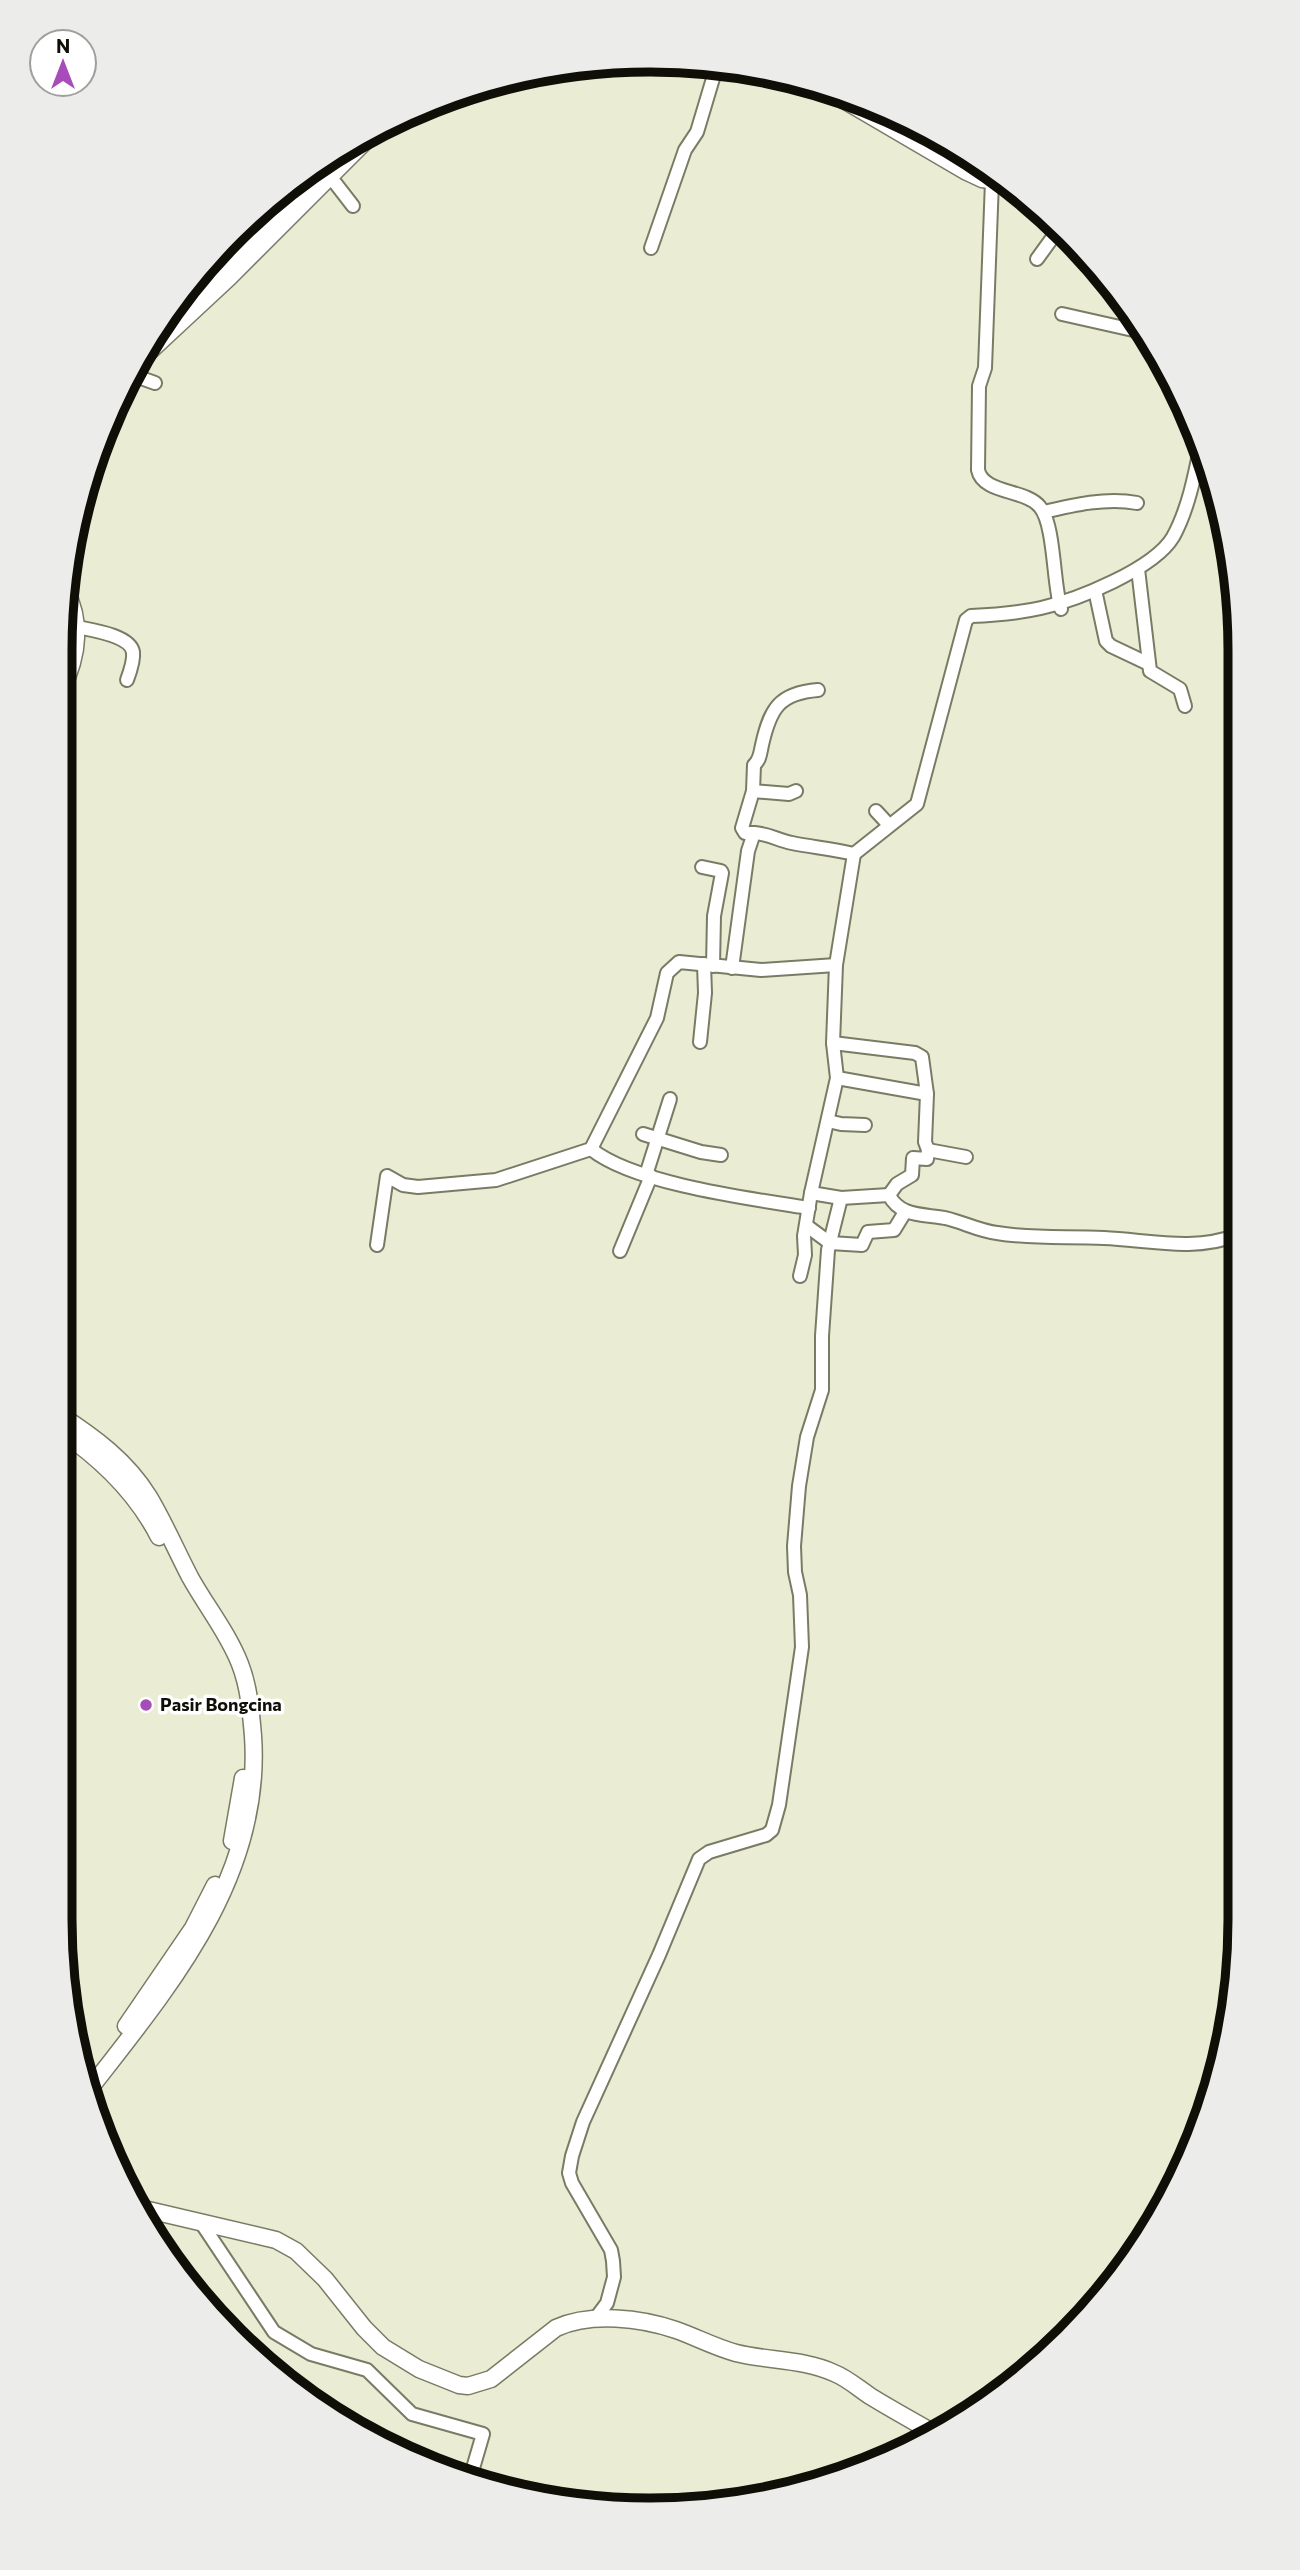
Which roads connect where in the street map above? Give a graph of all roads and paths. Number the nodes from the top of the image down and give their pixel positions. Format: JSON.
{"nodes":[{"id":1,"x":714,"y":76,"type":"edge"},
{"id":2,"x":872,"y":116,"type":"edge"},
{"id":3,"x":344,"y":160,"type":"edge"},
{"id":4,"x":329,"y":175,"type":"junction"},
{"id":5,"x":984,"y":178,"type":"edge"},
{"id":6,"x":992,"y":184,"type":"edge"},
{"id":7,"x":353,"y":206,"type":"dead end"},
{"id":8,"x":1054,"y":236,"type":"edge"},
{"id":9,"x":651,"y":248,"type":"dead end"},
{"id":10,"x":1037,"y":259,"type":"dead end"},
{"id":11,"x":1062,"y":314,"type":"dead end"},
{"id":12,"x":1131,"y":330,"type":"edge"},
{"id":13,"x":168,"y":331,"type":"edge"},
{"id":14,"x":140,"y":378,"type":"edge"},
{"id":15,"x":155,"y":383,"type":"dead end"},
{"id":16,"x":1198,"y":463,"type":"edge"},
{"id":17,"x":1137,"y":503,"type":"dead end"},
{"id":18,"x":1044,"y":512,"type":"junction"},
{"id":19,"x":1138,"y":569,"type":"junction"},
{"id":20,"x":1095,"y":590,"type":"junction"},
{"id":21,"x":74,"y":605,"type":"edge"},
{"id":22,"x":1060,"y":606,"type":"junction"},
{"id":23,"x":77,"y":627,"type":"junction"},
{"id":24,"x":72,"y":660,"type":"edge"},
{"id":25,"x":1149,"y":664,"type":"junction"},
{"id":26,"x":127,"y":680,"type":"dead end"},
{"id":27,"x":818,"y":690,"type":"dead end"},
{"id":28,"x":1185,"y":706,"type":"dead end"},
{"id":29,"x":753,"y":791,"type":"junction"},
{"id":30,"x":796,"y":791,"type":"dead end"},
{"id":31,"x":876,"y":811,"type":"dead end"},
{"id":32,"x":889,"y":825,"type":"junction"},
{"id":33,"x":754,"y":833,"type":"junction"},
{"id":34,"x":854,"y":854,"type":"junction"},
{"id":35,"x":702,"y":867,"type":"dead end"},
{"id":36,"x":708,"y":965,"type":"junction"},
{"id":37,"x":836,"y":965,"type":"junction"},
{"id":38,"x":732,"y":968,"type":"junction"},
{"id":39,"x":700,"y":1042,"type":"dead end"},
{"id":40,"x":833,"y":1043,"type":"junction"},
{"id":41,"x":838,"y":1078,"type":"junction"},
{"id":42,"x":927,"y":1094,"type":"junction"},
{"id":43,"x":670,"y":1099,"type":"dead end"},
{"id":44,"x":828,"y":1121,"type":"junction"},
{"id":45,"x":865,"y":1125,"type":"dead end"},
{"id":46,"x":643,"y":1134,"type":"dead end"},
{"id":47,"x":658,"y":1138,"type":"junction"},
{"id":48,"x":591,"y":1149,"type":"junction"},
{"id":49,"x":928,"y":1150,"type":"junction"},
{"id":50,"x":721,"y":1155,"type":"dead end"},
{"id":51,"x":967,"y":1157,"type":"dead end"},
{"id":52,"x":649,"y":1176,"type":"junction"},
{"id":53,"x":811,"y":1193,"type":"junction"},
{"id":54,"x":889,"y":1195,"type":"junction"},
{"id":55,"x":841,"y":1198,"type":"junction"},
{"id":56,"x":809,"y":1208,"type":"junction"},
{"id":57,"x":905,"y":1212,"type":"junction"},
{"id":58,"x":807,"y":1226,"type":"junction"},
{"id":59,"x":1228,"y":1237,"type":"edge"},
{"id":60,"x":830,"y":1243,"type":"junction"},
{"id":61,"x":377,"y":1245,"type":"dead end"},
{"id":62,"x":620,"y":1251,"type":"dead end"},
{"id":63,"x":800,"y":1276,"type":"dead end"},
{"id":64,"x":72,"y":1424,"type":"edge"},
{"id":65,"x":72,"y":1439,"type":"edge"},
{"id":66,"x":92,"y":2073,"type":"edge"},
{"id":67,"x":95,"y":2082,"type":"edge"},
{"id":68,"x":150,"y":2210,"type":"edge"},
{"id":69,"x":199,"y":2221,"type":"junction"},
{"id":70,"x":594,"y":2319,"type":"junction"},
{"id":71,"x":922,"y":2430,"type":"edge"},
{"id":72,"x":472,"y":2471,"type":"edge"}],
"edges":[{"from":1,"to":9,"type":"street"},
{"from":2,"to":5,"type":"main road"},
{"from":3,"to":4,"type":"highway"},
{"from":4,"to":7,"type":"street"},
{"from":4,"to":13,"type":"highway"},
{"from":6,"to":18,"type":"street"},
{"from":8,"to":10,"type":"street"},
{"from":11,"to":12,"type":"street"},
{"from":14,"to":15,"type":"street"},
{"from":16,"to":19,"type":"street"},
{"from":17,"to":18,"type":"street"},
{"from":18,"to":22,"type":"street"},
{"from":19,"to":20,"type":"street"},
{"from":19,"to":25,"type":"street"},
{"from":20,"to":22,"type":"street"},
{"from":20,"to":25,"type":"street"},
{"from":21,"to":23,"type":"main road"},
{"from":22,"to":32,"type":"street"},
{"from":23,"to":24,"type":"main road"},
{"from":23,"to":26,"type":"street"},
{"from":25,"to":28,"type":"street"},
{"from":27,"to":29,"type":"street"},
{"from":29,"to":30,"type":"street"},
{"from":29,"to":33,"type":"street"},
{"from":31,"to":32,"type":"street"},
{"from":32,"to":34,"type":"street"},
{"from":33,"to":34,"type":"street"},
{"from":33,"to":38,"type":"street"},
{"from":34,"to":37,"type":"street"},
{"from":35,"to":36,"type":"street"},
{"from":36,"to":38,"type":"street"},
{"from":36,"to":39,"type":"street"},
{"from":36,"to":48,"type":"street"},
{"from":37,"to":38,"type":"street"},
{"from":37,"to":40,"type":"street"},
{"from":40,"to":41,"type":"street"},
{"from":40,"to":42,"type":"street"},
{"from":41,"to":42,"type":"street"},
{"from":41,"to":44,"type":"street"},
{"from":42,"to":49,"type":"street"},
{"from":43,"to":47,"type":"street"},
{"from":44,"to":45,"type":"street"},
{"from":44,"to":53,"type":"street"},
{"from":46,"to":47,"type":"street"},
{"from":47,"to":50,"type":"street"},
{"from":47,"to":52,"type":"street"},
{"from":48,"to":52,"type":"street"},
{"from":48,"to":61,"type":"street"},
{"from":49,"to":51,"type":"street"},
{"from":49,"to":54,"type":"street"},
{"from":52,"to":56,"type":"street"},
{"from":52,"to":62,"type":"street"},
{"from":53,"to":55,"type":"street"},
{"from":53,"to":56,"type":"street"},
{"from":54,"to":55,"type":"street"},
{"from":54,"to":57,"type":"street"},
{"from":55,"to":60,"type":"street"},
{"from":56,"to":58,"type":"street"},
{"from":57,"to":59,"type":"street"},
{"from":57,"to":60,"type":"street"},
{"from":58,"to":60,"type":"street"},
{"from":58,"to":63,"type":"street"},
{"from":60,"to":70,"type":"street"},
{"from":64,"to":67,"type":"main road"},
{"from":65,"to":66,"type":"main road"},
{"from":68,"to":69,"type":"main road"},
{"from":69,"to":70,"type":"main road"},
{"from":69,"to":72,"type":"street"},
{"from":70,"to":71,"type":"main road"}]}
